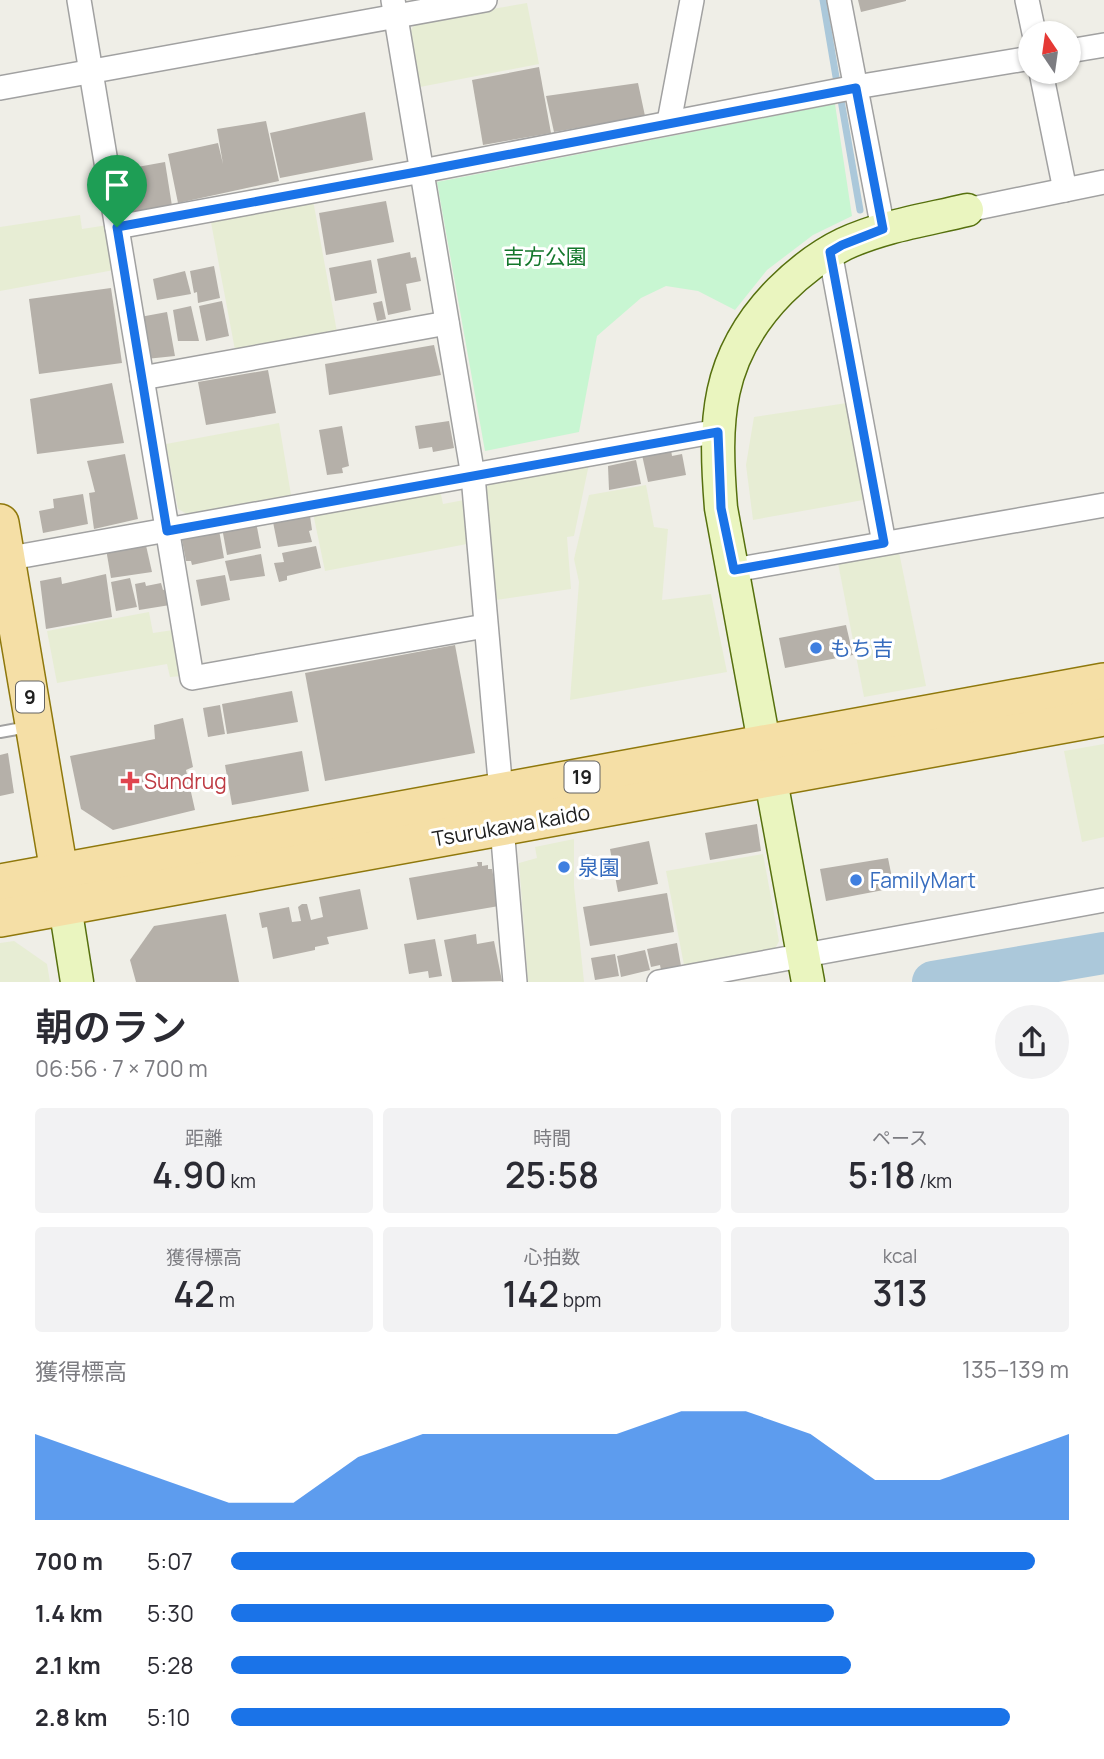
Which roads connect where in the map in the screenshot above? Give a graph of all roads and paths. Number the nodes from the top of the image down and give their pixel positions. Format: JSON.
{"nodes":[{"id":1,"x":79,"y":0,"type":"edge"},
{"id":2,"x":485,"y":0,"type":"edge"},
{"id":3,"x":692,"y":0,"type":"edge"},
{"id":4,"x":839,"y":0,"type":"edge"},
{"id":5,"x":1027,"y":0,"type":"edge"},
{"id":6,"x":394,"y":8,"type":"edge"},
{"id":7,"x":1031,"y":21,"type":"edge"},
{"id":8,"x":1104,"y":45,"type":"edge"},
{"id":9,"x":1082,"y":49,"type":"edge"},
{"id":10,"x":1018,"y":60,"type":"edge"},
{"id":11,"x":91,"y":72,"type":"junction"},
{"id":12,"x":1043,"y":84,"type":"edge"},
{"id":13,"x":0,"y":88,"type":"edge"},
{"id":14,"x":856,"y":88,"type":"junction"},
{"id":15,"x":669,"y":122,"type":"junction"},
{"id":16,"x":422,"y":171,"type":"junction"},
{"id":17,"x":1104,"y":182,"type":"edge"},
{"id":18,"x":1065,"y":190,"type":"junction"},
{"id":19,"x":967,"y":211,"type":"joint"},
{"id":20,"x":117,"y":227,"type":"junction"},
{"id":21,"x":883,"y":229,"type":"junction"},
{"id":22,"x":830,"y":252,"type":"junction"},
{"id":23,"x":447,"y":323,"type":"junction"},
{"id":24,"x":142,"y":378,"type":"junction"},
{"id":25,"x":718,"y":432,"type":"junction"},
{"id":26,"x":472,"y":476,"type":"junction"},
{"id":27,"x":1104,"y":505,"type":"edge"},
{"id":28,"x":0,"y":523,"type":"edge"},
{"id":29,"x":167,"y":531,"type":"junction"},
{"id":30,"x":884,"y":543,"type":"junction"},
{"id":31,"x":3,"y":560,"type":"edge"},
{"id":32,"x":734,"y":570,"type":"junction"},
{"id":33,"x":485,"y":626,"type":"junction"},
{"id":34,"x":1104,"y":682,"type":"edge"},
{"id":35,"x":1104,"y":717,"type":"edge"},
{"id":36,"x":17,"y":729,"type":"edge"},
{"id":37,"x":768,"y":761,"type":"junction"},
{"id":38,"x":502,"y":809,"type":"junction"},
{"id":39,"x":0,"y":883,"type":"edge"},
{"id":40,"x":62,"y":889,"type":"junction"},
{"id":41,"x":1104,"y":900,"type":"edge"},
{"id":42,"x":0,"y":918,"type":"edge"},
{"id":43,"x":805,"y":968,"type":"edge"},
{"id":44,"x":77,"y":982,"type":"edge"},
{"id":45,"x":514,"y":982,"type":"edge"},
{"id":46,"x":659,"y":982,"type":"edge"}],
"edges":[{"from":1,"to":11,"type":"street"},
{"from":2,"to":6,"type":"street"},
{"from":3,"to":15,"type":"street"},
{"from":4,"to":14,"type":"street"},
{"from":5,"to":7,"type":"street"},
{"from":6,"to":11,"type":"street"},
{"from":6,"to":16,"type":"street"},
{"from":8,"to":9,"type":"street"},
{"from":10,"to":14,"type":"street"},
{"from":11,"to":13,"type":"street"},
{"from":11,"to":20,"type":"street"},
{"from":12,"to":18,"type":"street"},
{"from":14,"to":15,"type":"street"},
{"from":14,"to":21,"type":"street"},
{"from":15,"to":16,"type":"street"},
{"from":16,"to":20,"type":"street"},
{"from":16,"to":23,"type":"street"},
{"from":17,"to":18,"type":"street"},
{"from":18,"to":19,"type":"street"},
{"from":19,"to":21,"type":"street"},
{"from":20,"to":24,"type":"street"},
{"from":21,"to":22,"type":"street"},
{"from":22,"to":25,"type":"street"},
{"from":22,"to":30,"type":"street"},
{"from":23,"to":24,"type":"street"},
{"from":23,"to":26,"type":"street"},
{"from":24,"to":29,"type":"street"},
{"from":25,"to":26,"type":"street"},
{"from":25,"to":32,"type":"street"},
{"from":26,"to":29,"type":"street"},
{"from":26,"to":33,"type":"street"},
{"from":27,"to":30,"type":"street"},
{"from":28,"to":31,"type":"main road","number":"9"},
{"from":29,"to":31,"type":"street"},
{"from":29,"to":33,"type":"street"},
{"from":30,"to":32,"type":"street"},
{"from":31,"to":36,"type":"main road","number":"9"},
{"from":32,"to":37,"type":"street"},
{"from":33,"to":38,"type":"street"},
{"from":34,"to":37,"type":"main road","name":"Tsurukawa kaido","number":"19"},
{"from":35,"to":37,"type":"main road","name":"Tsurukawa kaido","number":"19"},
{"from":36,"to":40,"type":"main road","number":"9"},
{"from":37,"to":38,"type":"main road","name":"Tsurukawa kaido","number":"19"},
{"from":37,"to":43,"type":"street"},
{"from":38,"to":40,"type":"main road","name":"Tsurukawa kaido","number":"19"},
{"from":38,"to":45,"type":"street"},
{"from":39,"to":40,"type":"main road","name":"Tsurukawa kaido","number":"19"},
{"from":40,"to":42,"type":"main road","name":"Tsurukawa kaido","number":"19"},
{"from":40,"to":44,"type":"street"},
{"from":41,"to":43,"type":"street"},
{"from":43,"to":46,"type":"street"}]}
